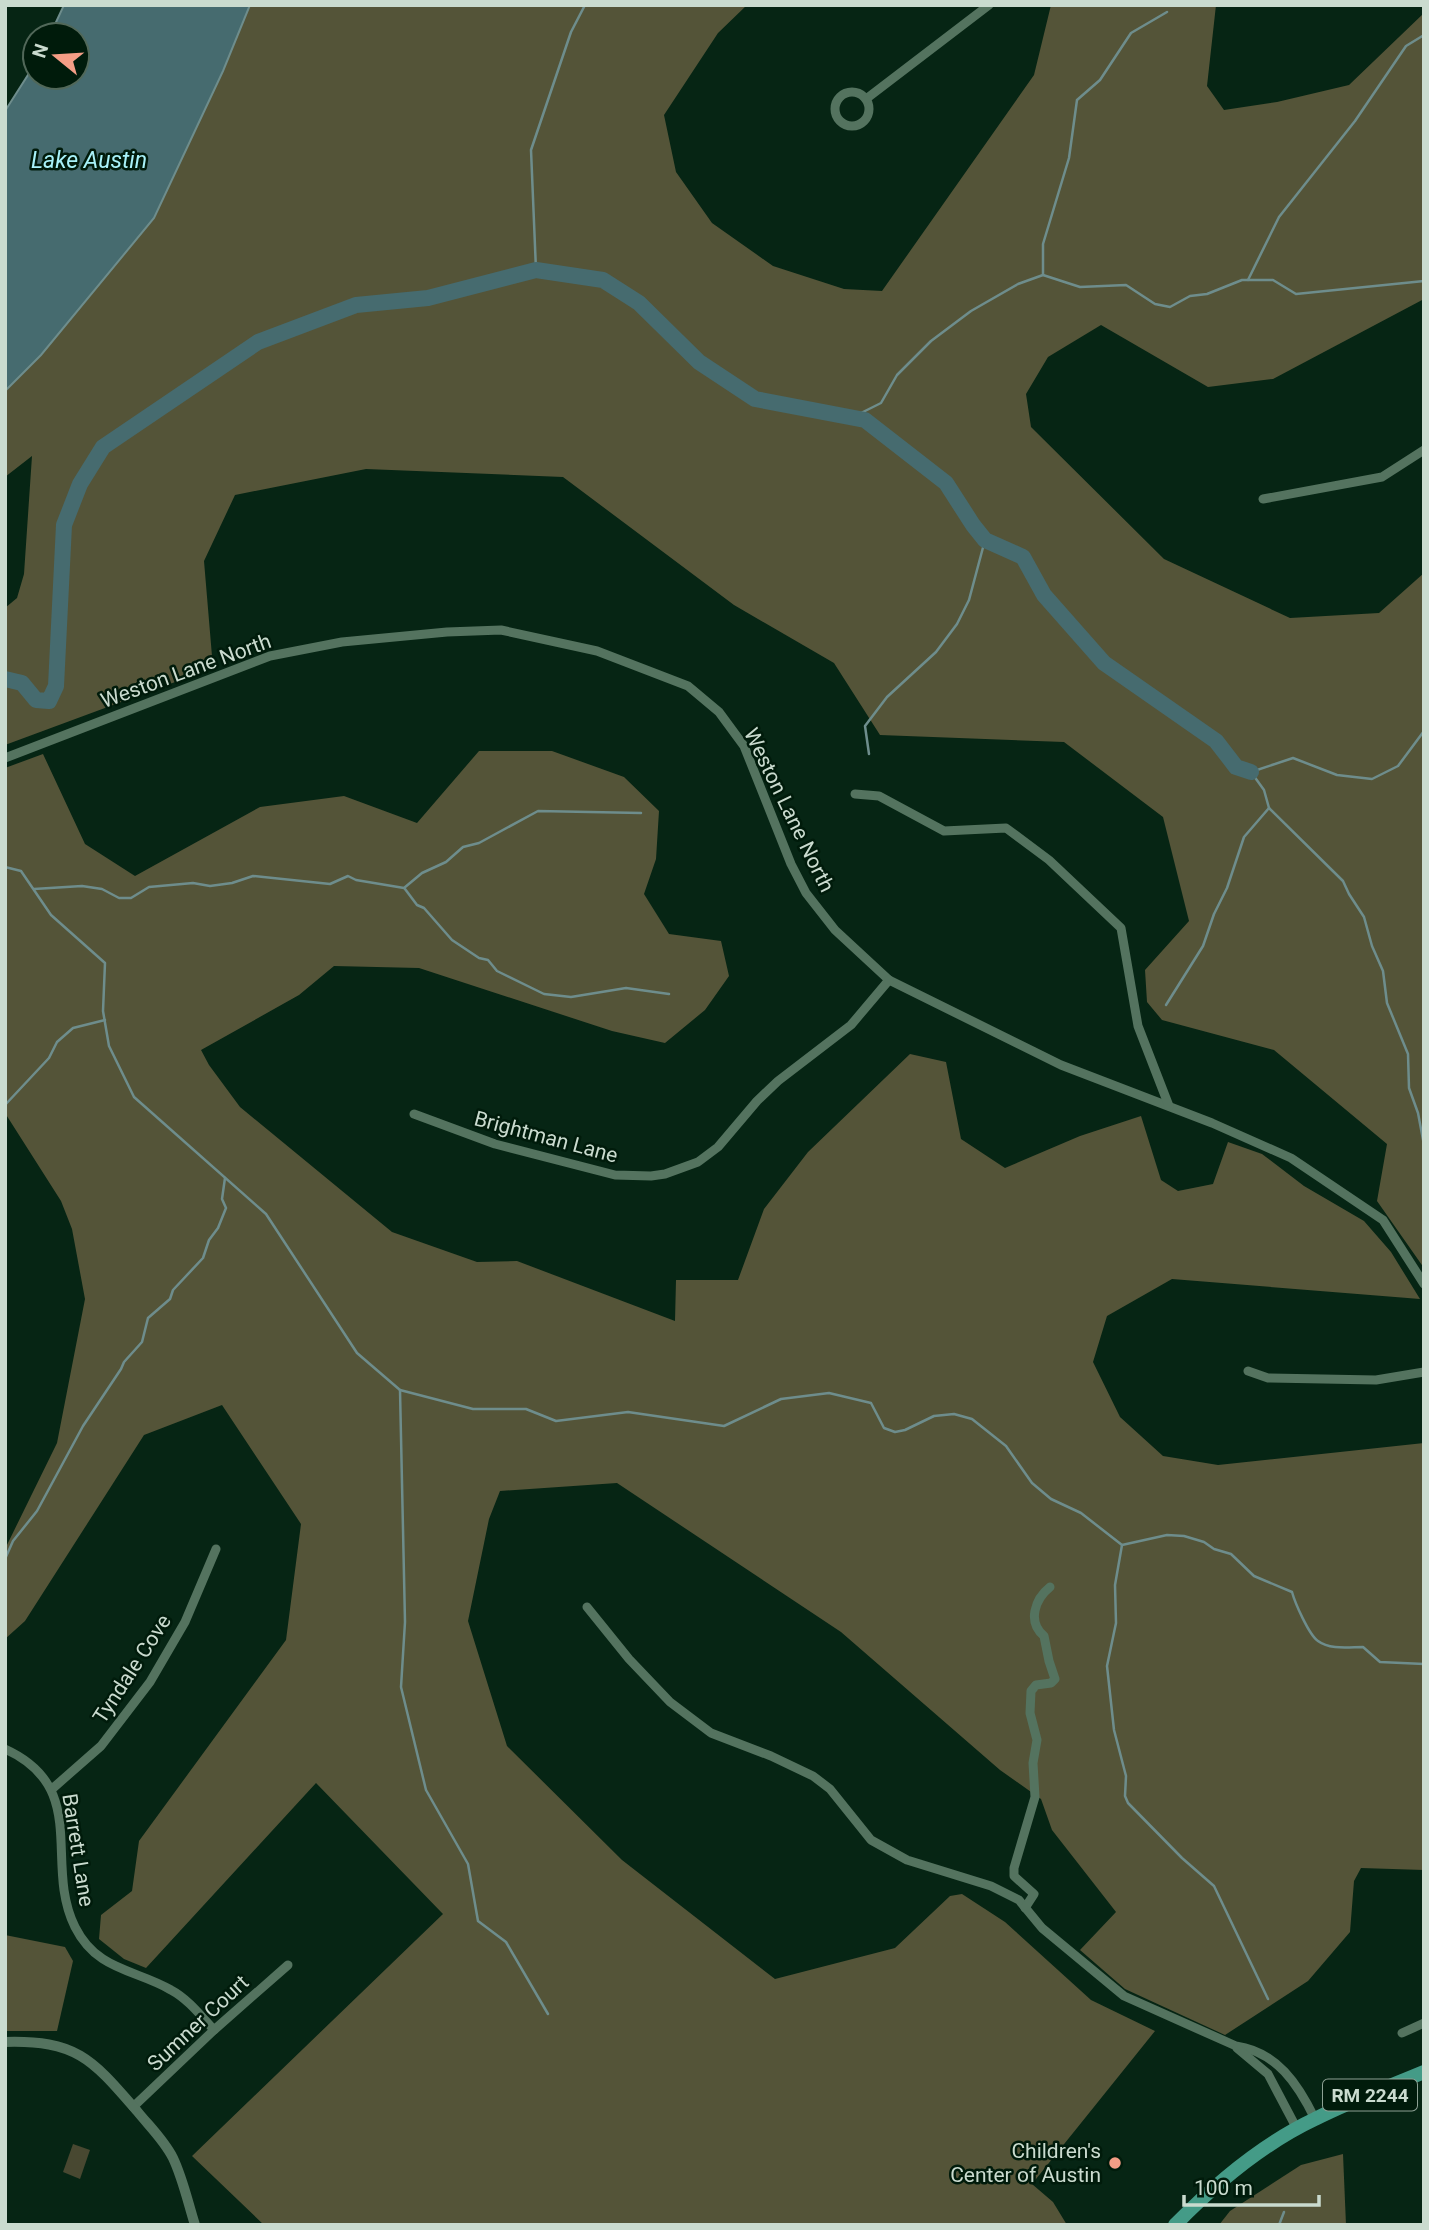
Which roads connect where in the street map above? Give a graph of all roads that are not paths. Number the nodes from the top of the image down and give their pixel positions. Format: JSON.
{"nodes":[{"id":1,"x":989,"y":5,"type":"edge"},
{"id":2,"x":866,"y":99,"type":"dead end"},
{"id":3,"x":1424,"y":450,"type":"edge"},
{"id":4,"x":1263,"y":499,"type":"dead end"},
{"id":5,"x":5,"y":758,"type":"edge"},
{"id":6,"x":855,"y":794,"type":"dead end"},
{"id":7,"x":889,"y":981,"type":"junction"},
{"id":8,"x":1168,"y":1106,"type":"junction"},
{"id":9,"x":414,"y":1114,"type":"dead end"},
{"id":10,"x":1424,"y":1284,"type":"edge"},
{"id":11,"x":1248,"y":1371,"type":"dead end"},
{"id":12,"x":1424,"y":1372,"type":"edge"},
{"id":13,"x":216,"y":1549,"type":"dead end"},
{"id":14,"x":1050,"y":1587,"type":"dead end"},
{"id":15,"x":587,"y":1607,"type":"dead end"},
{"id":16,"x":5,"y":1749,"type":"edge"},
{"id":17,"x":52,"y":1789,"type":"junction"},
{"id":18,"x":1026,"y":1908,"type":"junction"},
{"id":19,"x":288,"y":1965,"type":"dead end"},
{"id":20,"x":1424,"y":2023,"type":"edge"},
{"id":21,"x":214,"y":2030,"type":"junction"},
{"id":22,"x":1402,"y":2033,"type":"dead end"},
{"id":23,"x":5,"y":2042,"type":"edge"},
{"id":24,"x":1236,"y":2046,"type":"junction"},
{"id":25,"x":1424,"y":2072,"type":"edge"},
{"id":26,"x":133,"y":2107,"type":"junction"},
{"id":27,"x":1315,"y":2119,"type":"junction"},
{"id":28,"x":1297,"y":2129,"type":"junction"},
{"id":29,"x":195,"y":2225,"type":"edge"},
{"id":30,"x":1175,"y":2225,"type":"edge"}],
"edges":[{"from":1,"to":2,"type":"street"},
{"from":3,"to":4,"type":"street"},
{"from":5,"to":7,"type":"street","name":"Weston Lane North"},
{"from":6,"to":8,"type":"street"},
{"from":7,"to":8,"type":"street","name":"Weston Lane North"},
{"from":7,"to":9,"type":"street","name":"Brightman Lane"},
{"from":8,"to":10,"type":"street","name":"Weston Lane North"},
{"from":11,"to":12,"type":"street"},
{"from":13,"to":17,"type":"street","name":"Tyndale Cove"},
{"from":14,"to":18,"type":"street"},
{"from":15,"to":18,"type":"street"},
{"from":16,"to":17,"type":"street","name":"Barrett Lane"},
{"from":17,"to":21,"type":"street","name":"Barrett Lane"},
{"from":18,"to":24,"type":"street"},
{"from":19,"to":21,"type":"street","name":"Sumner Court"},
{"from":20,"to":22,"type":"street"},
{"from":21,"to":26,"type":"street","name":"Sumner Court"},
{"from":23,"to":26,"type":"street"},
{"from":24,"to":27,"type":"street"},
{"from":24,"to":28,"type":"street"},
{"from":25,"to":27,"type":"main road","number":"RM 2244"},
{"from":26,"to":29,"type":"street"},
{"from":27,"to":28,"type":"main road","number":"RM 2244"},
{"from":28,"to":30,"type":"main road","number":"RM 2244"}]}
